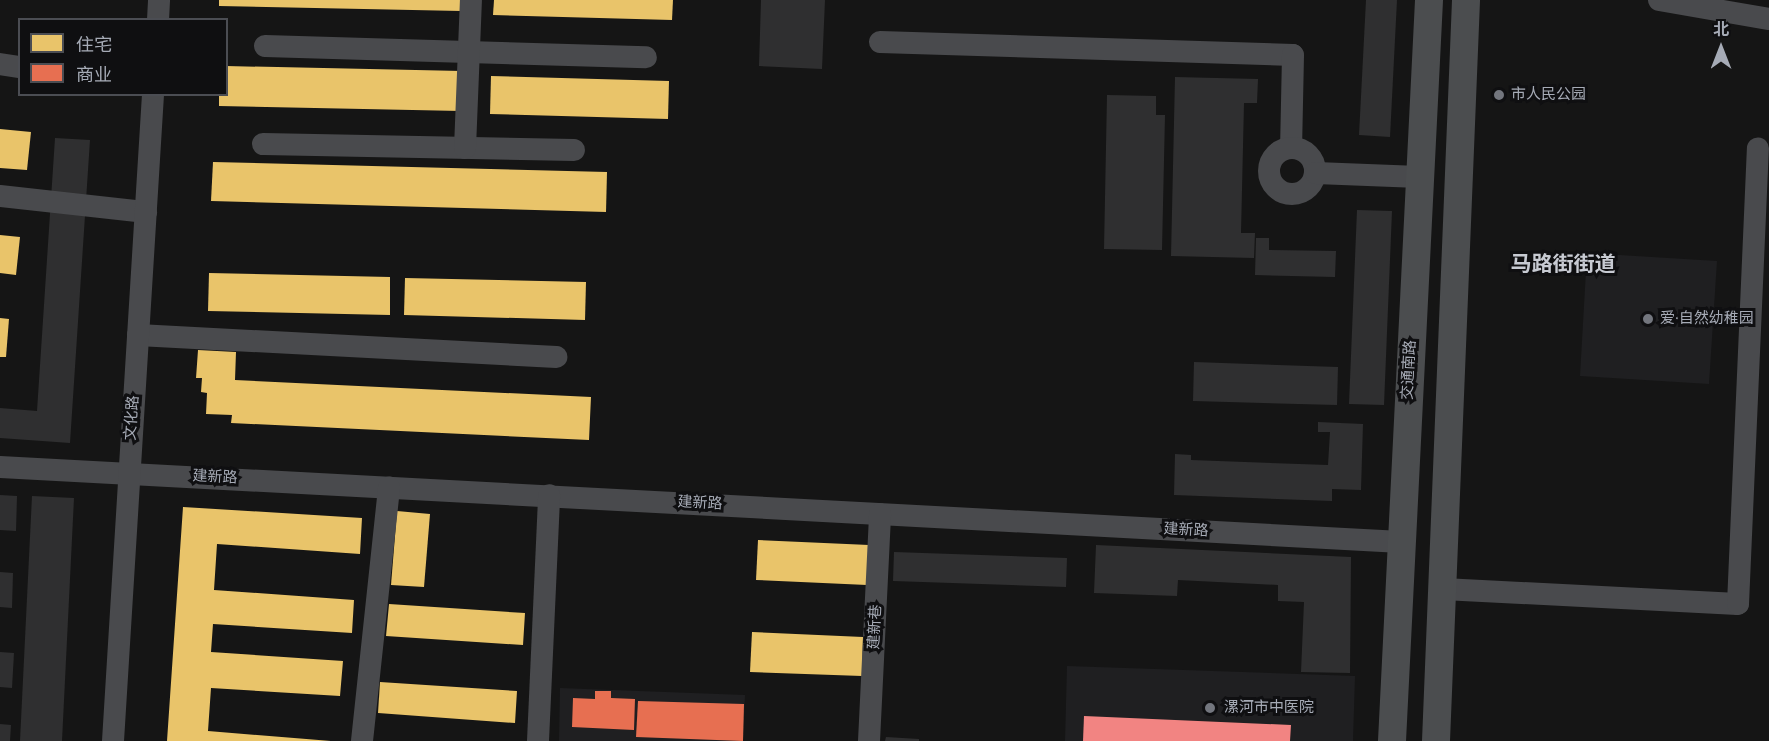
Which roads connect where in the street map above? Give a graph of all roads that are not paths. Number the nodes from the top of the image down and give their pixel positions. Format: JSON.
{"nodes":[{"id":1,"x":159,"y":0,"type":"edge"},
{"id":2,"x":471,"y":0,"type":"edge"},
{"id":3,"x":1429,"y":0,"type":"edge"},
{"id":4,"x":1466,"y":0,"type":"edge"},
{"id":5,"x":1659,"y":0,"type":"edge"},
{"id":6,"x":158,"y":18,"type":"edge"},
{"id":7,"x":1769,"y":19,"type":"edge"},
{"id":8,"x":880,"y":42,"type":"dead end"},
{"id":9,"x":265,"y":46,"type":"dead end"},
{"id":10,"x":469,"y":52,"type":"junction"},
{"id":11,"x":646,"y":57,"type":"dead end"},
{"id":12,"x":0,"y":64,"type":"edge"},
{"id":13,"x":18,"y":67,"type":"edge"},
{"id":14,"x":153,"y":96,"type":"edge"},
{"id":15,"x":263,"y":144,"type":"dead end"},
{"id":16,"x":465,"y":148,"type":"junction"},
{"id":17,"x":1292,"y":148,"type":"junction"},
{"id":18,"x":1758,"y":148,"type":"dead end"},
{"id":19,"x":574,"y":150,"type":"dead end"},
{"id":20,"x":1316,"y":173,"type":"junction"},
{"id":21,"x":1419,"y":177,"type":"junction"},
{"id":22,"x":1459,"y":178,"type":"junction"},
{"id":23,"x":0,"y":196,"type":"edge"},
{"id":24,"x":146,"y":212,"type":"junction"},
{"id":25,"x":138,"y":335,"type":"junction"},
{"id":26,"x":556,"y":357,"type":"dead end"},
{"id":27,"x":0,"y":467,"type":"edge"},
{"id":28,"x":129,"y":473,"type":"junction"},
{"id":29,"x":389,"y":487,"type":"junction"},
{"id":30,"x":549,"y":495,"type":"junction"},
{"id":31,"x":880,"y":514,"type":"junction"},
{"id":32,"x":1401,"y":542,"type":"junction"},
{"id":33,"x":1443,"y":589,"type":"junction"},
{"id":34,"x":113,"y":741,"type":"edge"},
{"id":35,"x":362,"y":741,"type":"edge"},
{"id":36,"x":538,"y":741,"type":"edge"},
{"id":37,"x":869,"y":741,"type":"edge"},
{"id":38,"x":1392,"y":741,"type":"edge"},
{"id":39,"x":1436,"y":741,"type":"edge"}],
"edges":[{"from":1,"to":6,"type":"street"},
{"from":2,"to":10,"type":"street"},
{"from":3,"to":21,"type":"main road","name":"交通南路"},
{"from":4,"to":22,"type":"main road"},
{"from":5,"to":7,"type":"street"},
{"from":8,"to":17,"type":"street"},
{"from":9,"to":10,"type":"street"},
{"from":10,"to":11,"type":"street"},
{"from":10,"to":16,"type":"street"},
{"from":12,"to":13,"type":"street"},
{"from":14,"to":24,"type":"street","name":"文化路"},
{"from":15,"to":16,"type":"street"},
{"from":16,"to":19,"type":"street"},
{"from":17,"to":20,"type":"street"},
{"from":17,"to":20,"type":"street"},
{"from":18,"to":33,"type":"street"},
{"from":20,"to":21,"type":"street"},
{"from":21,"to":22,"type":"main road"},
{"from":21,"to":32,"type":"main road","name":"交通南路"},
{"from":22,"to":33,"type":"main road"},
{"from":23,"to":24,"type":"street"},
{"from":24,"to":25,"type":"street","name":"文化路"},
{"from":25,"to":26,"type":"street"},
{"from":25,"to":28,"type":"street","name":"文化路"},
{"from":27,"to":28,"type":"street","name":"建新路"},
{"from":28,"to":29,"type":"street","name":"建新路"},
{"from":28,"to":34,"type":"street","name":"文化路"},
{"from":29,"to":30,"type":"street","name":"建新路"},
{"from":29,"to":35,"type":"street"},
{"from":30,"to":31,"type":"street","name":"建新路"},
{"from":30,"to":36,"type":"street"},
{"from":31,"to":32,"type":"street","name":"建新路"},
{"from":31,"to":37,"type":"street","name":"建新巷"},
{"from":32,"to":38,"type":"main road","name":"交通南路"},
{"from":33,"to":39,"type":"main road"}]}
